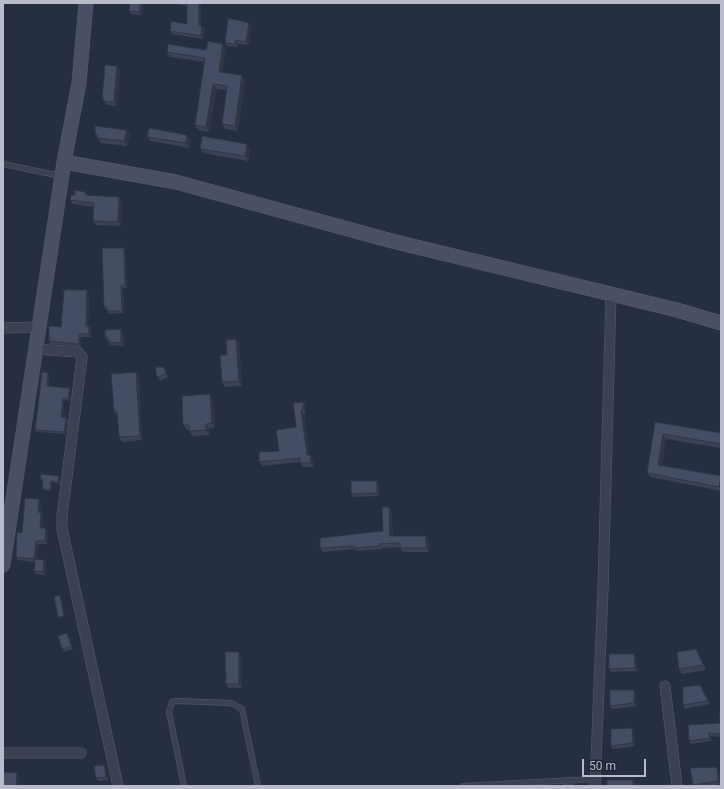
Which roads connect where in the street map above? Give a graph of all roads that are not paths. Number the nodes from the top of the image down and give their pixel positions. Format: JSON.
{"nodes":[{"id":1,"x":86,"y":3,"type":"edge"},
{"id":2,"x":3,"y":164,"type":"edge"},
{"id":3,"x":63,"y":169,"type":"junction"},
{"id":4,"x":611,"y":294,"type":"junction"},
{"id":5,"x":721,"y":323,"type":"edge"},
{"id":6,"x":40,"y":327,"type":"junction"},
{"id":7,"x":3,"y":328,"type":"edge"},
{"id":8,"x":36,"y":349,"type":"junction"},
{"id":9,"x":6,"y":530,"type":"edge"},
{"id":10,"x":3,"y":565,"type":"edge"},
{"id":11,"x":665,"y":686,"type":"dead end"},
{"id":12,"x":3,"y":753,"type":"edge"},
{"id":13,"x":81,"y":753,"type":"dead end"},
{"id":14,"x":574,"y":780,"type":"junction"},
{"id":15,"x":595,"y":782,"type":"edge"},
{"id":16,"x":118,"y":786,"type":"edge"},
{"id":17,"x":184,"y":786,"type":"edge"},
{"id":18,"x":258,"y":786,"type":"edge"},
{"id":19,"x":463,"y":786,"type":"edge"},
{"id":20,"x":566,"y":786,"type":"edge"},
{"id":21,"x":677,"y":786,"type":"edge"}],
"edges":[{"from":1,"to":3,"type":"street"},
{"from":2,"to":3,"type":"lane"},
{"from":3,"to":4,"type":"street"},
{"from":3,"to":6,"type":"street"},
{"from":4,"to":5,"type":"street"},
{"from":4,"to":15,"type":"street"},
{"from":6,"to":7,"type":"street"},
{"from":6,"to":8,"type":"street"},
{"from":8,"to":9,"type":"street"},
{"from":8,"to":16,"type":"street"},
{"from":9,"to":10,"type":"street"},
{"from":11,"to":21,"type":"street"},
{"from":12,"to":13,"type":"street"},
{"from":14,"to":15,"type":"lane"},
{"from":14,"to":19,"type":"lane"},
{"from":14,"to":20,"type":"lane"},
{"from":17,"to":18,"type":"lane"}]}
